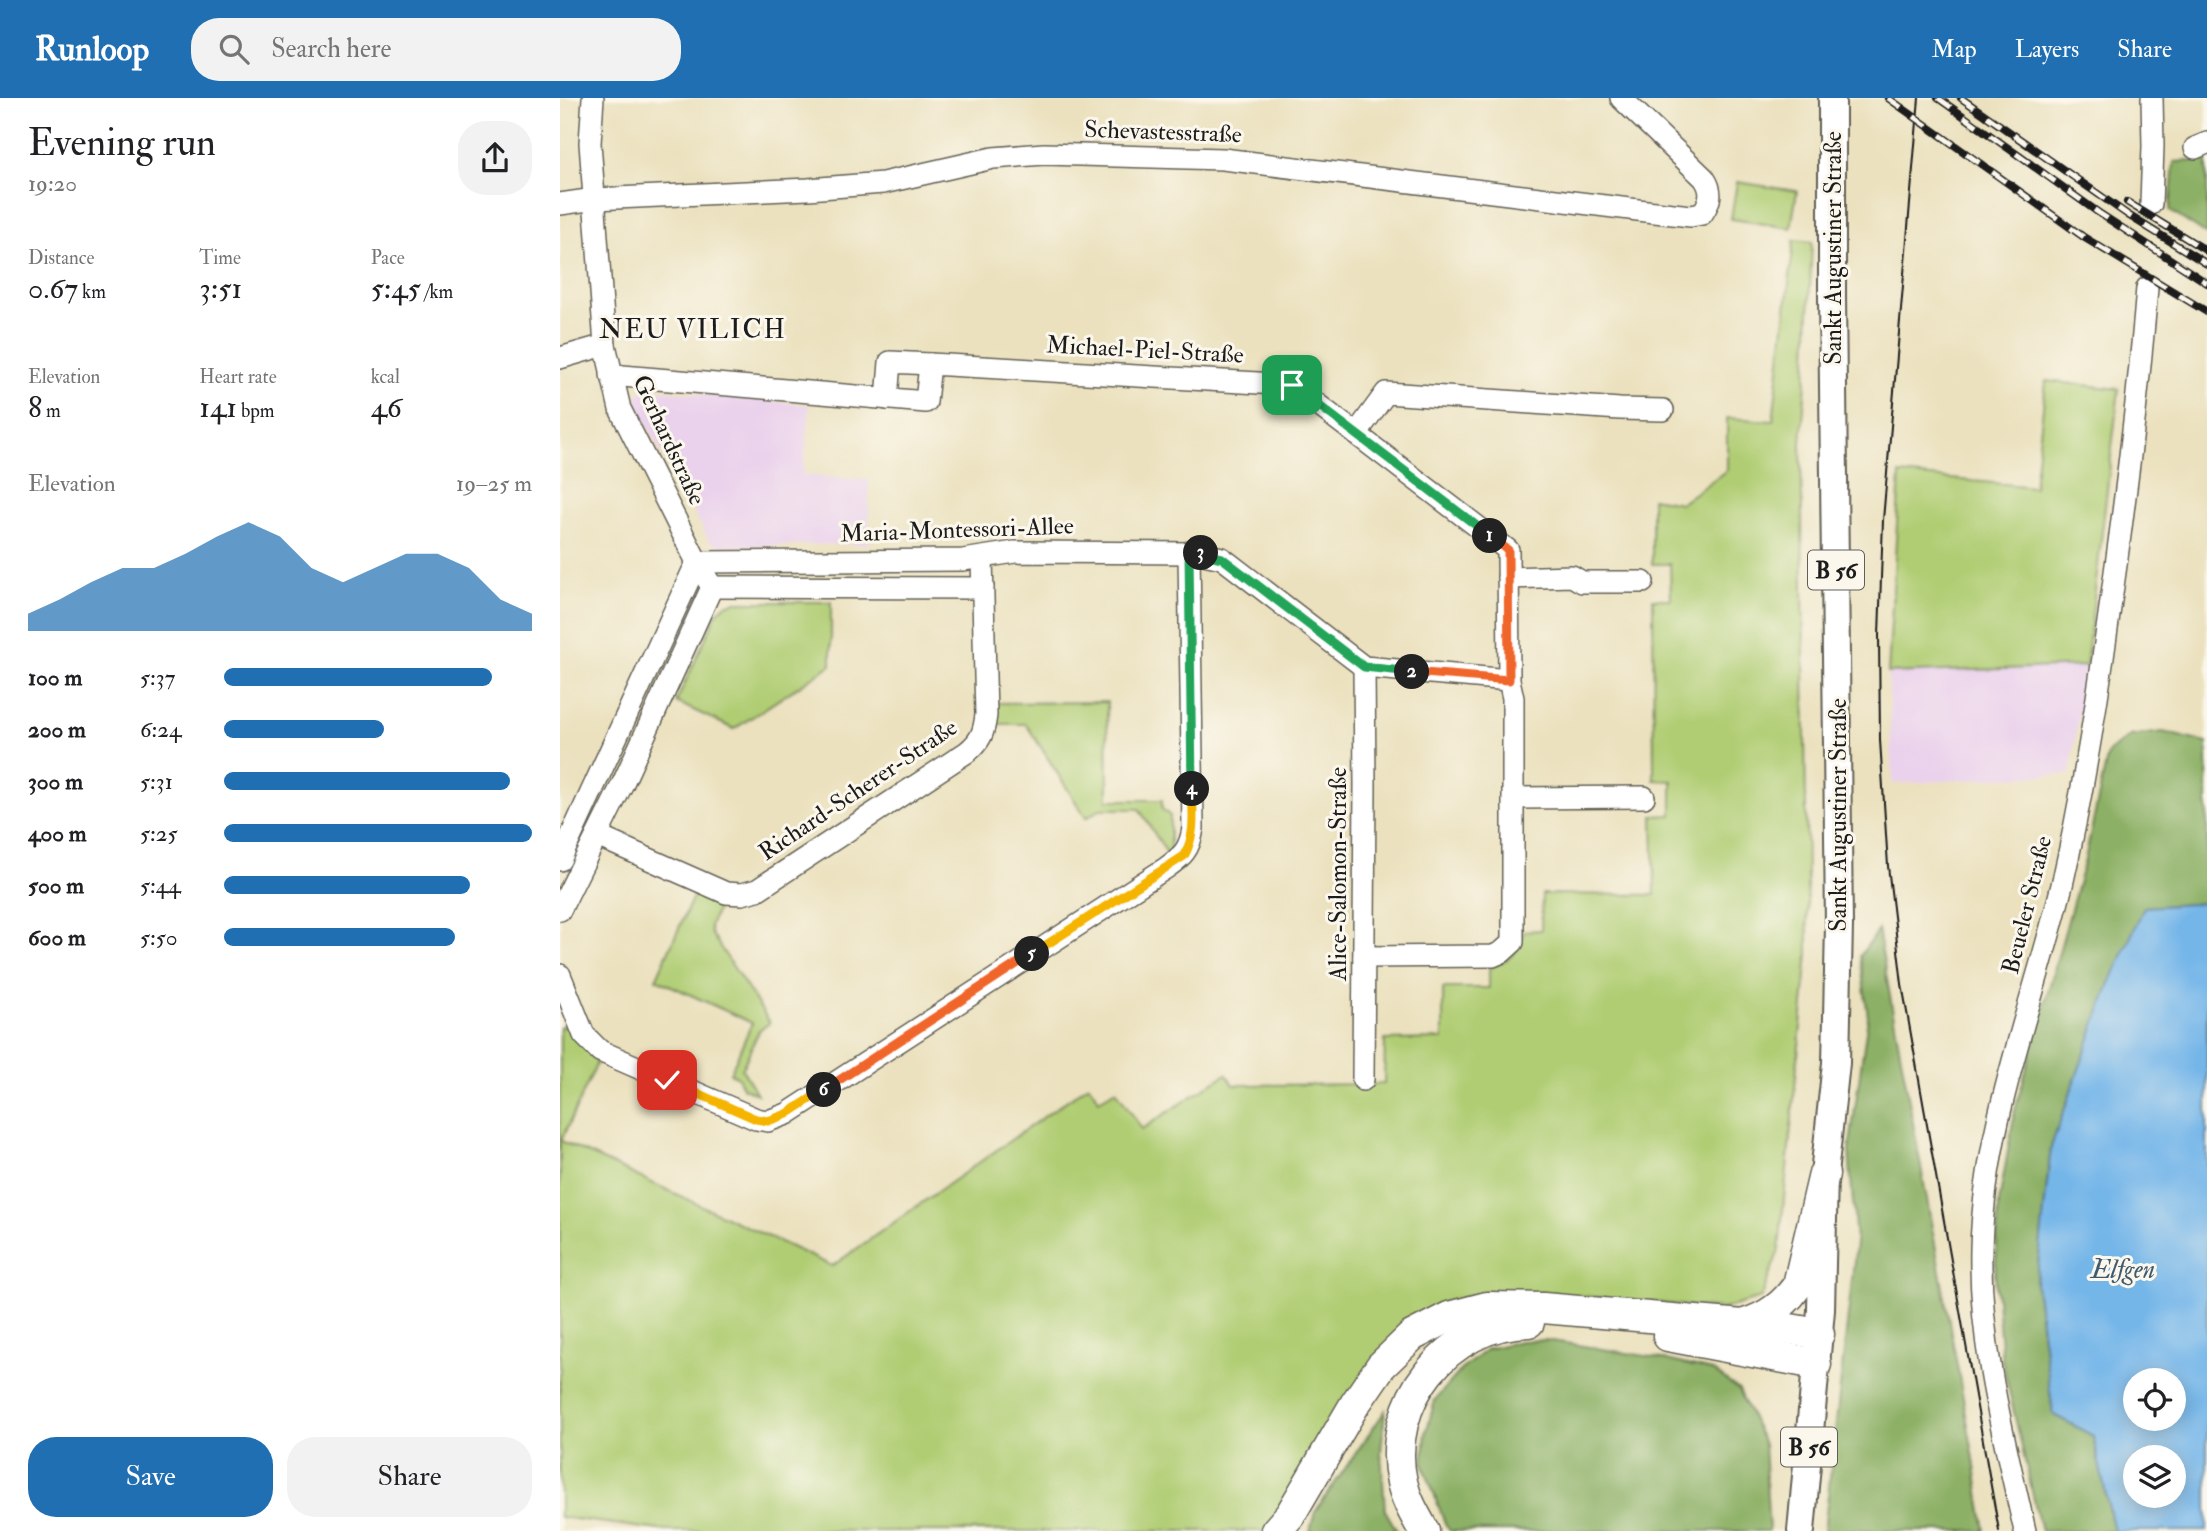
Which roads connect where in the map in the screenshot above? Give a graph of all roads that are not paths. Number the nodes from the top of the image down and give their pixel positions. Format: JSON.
{"nodes":[{"id":1,"x":593,"y":98,"type":"edge"},
{"id":2,"x":1621,"y":98,"type":"edge"},
{"id":3,"x":1832,"y":98,"type":"edge"},
{"id":4,"x":2152,"y":98,"type":"edge"},
{"id":5,"x":595,"y":199,"type":"junction"},
{"id":6,"x":560,"y":204,"type":"edge"},
{"id":7,"x":2151,"y":204,"type":"dead end"},
{"id":8,"x":2147,"y":288,"type":"dead end"},
{"id":9,"x":605,"y":345,"type":"junction"},
{"id":10,"x":560,"y":358,"type":"edge"},
{"id":11,"x":930,"y":365,"type":"junction"},
{"id":12,"x":611,"y":375,"type":"junction"},
{"id":13,"x":887,"y":399,"type":"junction"},
{"id":14,"x":1663,"y":410,"type":"dead end"},
{"id":15,"x":1356,"y":434,"type":"junction"},
{"id":16,"x":1189,"y":552,"type":"junction"},
{"id":17,"x":982,"y":558,"type":"junction"},
{"id":18,"x":697,"y":562,"type":"junction"},
{"id":19,"x":1508,"y":578,"type":"junction"},
{"id":20,"x":1643,"y":582,"type":"dead end"},
{"id":21,"x":712,"y":587,"type":"junction"},
{"id":22,"x":983,"y":588,"type":"junction"},
{"id":23,"x":1364,"y":667,"type":"junction"},
{"id":24,"x":1509,"y":680,"type":"junction"},
{"id":25,"x":1644,"y":797,"type":"dead end"},
{"id":26,"x":1514,"y":798,"type":"junction"},
{"id":27,"x":597,"y":836,"type":"junction"},
{"id":28,"x":560,"y":860,"type":"edge"},
{"id":29,"x":560,"y":910,"type":"edge"},
{"id":30,"x":1364,"y":957,"type":"junction"},
{"id":31,"x":560,"y":975,"type":"edge"},
{"id":32,"x":1363,"y":1080,"type":"dead end"},
{"id":33,"x":1824,"y":1174,"type":"junction"},
{"id":34,"x":1744,"y":1325,"type":"junction"},
{"id":35,"x":1819,"y":1334,"type":"junction"},
{"id":36,"x":1816,"y":1364,"type":"junction"},
{"id":37,"x":1276,"y":1531,"type":"edge"},
{"id":38,"x":1424,"y":1531,"type":"edge"},
{"id":39,"x":1801,"y":1531,"type":"edge"},
{"id":40,"x":2025,"y":1531,"type":"edge"}],
"edges":[{"from":1,"to":5,"type":"street","name":"Gerhardstraße"},
{"from":2,"to":5,"type":"street","name":"Schevastesstraße"},
{"from":3,"to":33,"type":"main road","name":"Sankt Augustiner Straße","number":"B 56"},
{"from":4,"to":7,"type":"street"},
{"from":5,"to":6,"type":"street","name":"Schevastesstraße"},
{"from":5,"to":9,"type":"street","name":"Gerhardstraße"},
{"from":8,"to":40,"type":"street","name":"Beueler Straße"},
{"from":9,"to":10,"type":"street"},
{"from":9,"to":12,"type":"street","name":"Gerhardstraße"},
{"from":11,"to":13,"type":"street"},
{"from":11,"to":13,"type":"street","name":"Michael-Piel-Straße"},
{"from":11,"to":15,"type":"street","name":"Michael-Piel-Straße"},
{"from":12,"to":13,"type":"street"},
{"from":12,"to":18,"type":"street","name":"Gerhardstraße"},
{"from":14,"to":15,"type":"street"},
{"from":15,"to":19,"type":"street","name":"Michael-Piel-Straße"},
{"from":16,"to":17,"type":"street","name":"Maria-Montessori-Allee"},
{"from":16,"to":23,"type":"street","name":"Maria-Montessori-Allee"},
{"from":16,"to":31,"type":"street"},
{"from":17,"to":18,"type":"street","name":"Maria-Montessori-Allee"},
{"from":17,"to":22,"type":"street","name":"Richard-Scherer-Straße"},
{"from":18,"to":21,"type":"street","name":"Gerhardstraße"},
{"from":18,"to":28,"type":"street"},
{"from":19,"to":20,"type":"street"},
{"from":19,"to":24,"type":"street","name":"Michael-Piel-Straße"},
{"from":21,"to":22,"type":"street"},
{"from":21,"to":27,"type":"street"},
{"from":22,"to":27,"type":"street","name":"Richard-Scherer-Straße"},
{"from":23,"to":24,"type":"street"},
{"from":23,"to":30,"type":"street","name":"Alice-Salomon-Straße"},
{"from":24,"to":26,"type":"street","name":"Michael-Piel-Straße"},
{"from":25,"to":26,"type":"street"},
{"from":26,"to":30,"type":"street","name":"Michael-Piel-Straße"},
{"from":27,"to":29,"type":"street"},
{"from":30,"to":32,"type":"street","name":"Alice-Salomon-Straße"},
{"from":33,"to":34,"type":"highway"},
{"from":33,"to":35,"type":"main road","name":"Sankt Augustiner Straße","number":"B 56"},
{"from":34,"to":35,"type":"highway"},
{"from":34,"to":37,"type":"highway"},
{"from":35,"to":36,"type":"main road","name":"Sankt Augustiner Straße","number":"B 56"},
{"from":36,"to":38,"type":"highway"},
{"from":36,"to":39,"type":"main road","name":"Sankt Augustiner Straße","number":"B 56"}]}
